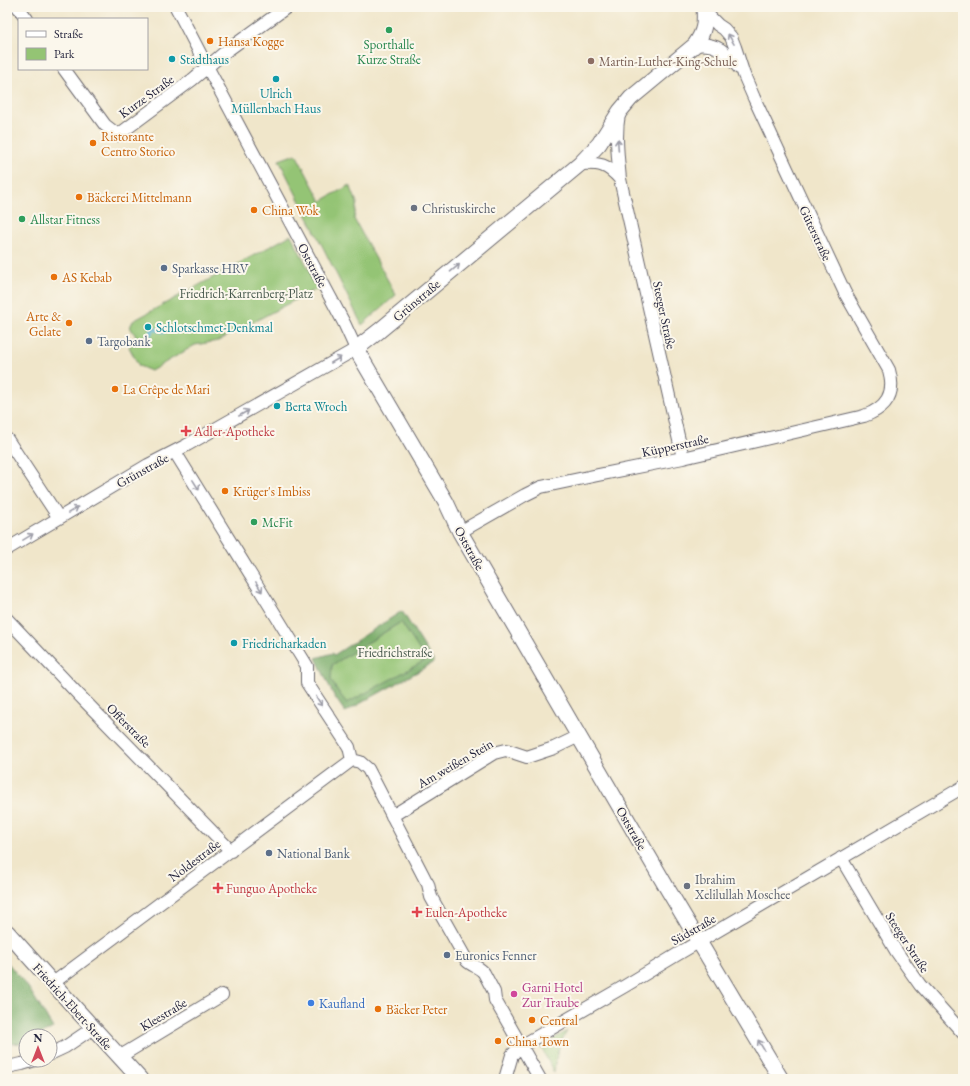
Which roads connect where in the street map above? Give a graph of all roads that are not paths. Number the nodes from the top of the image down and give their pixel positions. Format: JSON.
{"nodes":[{"id":1,"x":18,"y":7,"type":"edge"},
{"id":2,"x":176,"y":7,"type":"edge"},
{"id":3,"x":286,"y":7,"type":"edge"},
{"id":4,"x":704,"y":7,"type":"edge"},
{"id":5,"x":26,"y":18,"type":"edge"},
{"id":6,"x":695,"y":45,"type":"junction"},
{"id":7,"x":208,"y":67,"type":"junction"},
{"id":8,"x":65,"y":70,"type":"edge"},
{"id":9,"x":744,"y":75,"type":"junction"},
{"id":10,"x":620,"y":111,"type":"junction"},
{"id":11,"x":580,"y":164,"type":"junction"},
{"id":12,"x":620,"y":179,"type":"junction"},
{"id":13,"x":356,"y":349,"type":"junction"},
{"id":14,"x":891,"y":388,"type":"joint"},
{"id":15,"x":7,"y":439,"type":"edge"},
{"id":16,"x":175,"y":452,"type":"junction"},
{"id":17,"x":683,"y":458,"type":"junction"},
{"id":18,"x":59,"y":518,"type":"junction"},
{"id":19,"x":460,"y":532,"type":"junction"},
{"id":20,"x":7,"y":549,"type":"edge"},
{"id":21,"x":7,"y":618,"type":"edge"},
{"id":22,"x":579,"y":736,"type":"junction"},
{"id":23,"x":352,"y":760,"type":"junction"},
{"id":24,"x":963,"y":787,"type":"edge"},
{"id":25,"x":390,"y":811,"type":"junction"},
{"id":26,"x":231,"y":851,"type":"junction"},
{"id":27,"x":841,"y":858,"type":"junction"},
{"id":28,"x":7,"y":932,"type":"edge"},
{"id":29,"x":699,"y":941,"type":"junction"},
{"id":30,"x":53,"y":983,"type":"junction"},
{"id":31,"x":222,"y":995,"type":"dead end"},
{"id":32,"x":93,"y":1028,"type":"junction"},
{"id":33,"x":963,"y":1034,"type":"edge"},
{"id":34,"x":520,"y":1046,"type":"junction"},
{"id":35,"x":58,"y":1050,"type":"edge"},
{"id":36,"x":119,"y":1057,"type":"junction"},
{"id":37,"x":18,"y":1065,"type":"edge"},
{"id":38,"x":7,"y":1067,"type":"edge"},
{"id":39,"x":140,"y":1079,"type":"edge"},
{"id":40,"x":505,"y":1079,"type":"edge"},
{"id":41,"x":540,"y":1079,"type":"edge"},
{"id":42,"x":781,"y":1079,"type":"edge"}],
"edges":[{"from":1,"to":5,"type":"street"},
{"from":2,"to":7,"type":"street","name":"Oststraße"},
{"from":3,"to":7,"type":"street","name":"Kurze Straße"},
{"from":4,"to":6,"type":"main road","name":"Grünstraße"},
{"from":9,"to":4,"type":"street","name":"Güterstraße","one_way":true},
{"from":6,"to":9,"type":"street","name":"Güterstraße"},
{"from":6,"to":10,"type":"main road","name":"Grünstraße"},
{"from":7,"to":8,"type":"street","name":"Kurze Straße"},
{"from":7,"to":13,"type":"street","name":"Oststraße"},
{"from":9,"to":14,"type":"street","name":"Güterstraße"},
{"from":10,"to":11,"type":"main road","name":"Grünstraße"},
{"from":12,"to":10,"type":"street","name":"Steeger Straße","one_way":true},
{"from":11,"to":12,"type":"street"},
{"from":13,"to":11,"type":"main road","name":"Grünstraße","one_way":true},
{"from":12,"to":17,"type":"street","name":"Steeger Straße"},
{"from":16,"to":13,"type":"street","name":"Grünstraße","one_way":true},
{"from":13,"to":19,"type":"main road","name":"Oststraße"},
{"from":14,"to":17,"type":"street","name":"Küpperstraße"},
{"from":15,"to":18,"type":"street"},
{"from":18,"to":16,"type":"street","name":"Grünstraße","one_way":true},
{"from":16,"to":23,"type":"street","one_way":true},
{"from":17,"to":19,"type":"street","name":"Küpperstraße"},
{"from":20,"to":18,"type":"street","name":"Grünstraße","one_way":true},
{"from":19,"to":22,"type":"main road","name":"Oststraße"},
{"from":21,"to":26,"type":"street","name":"Offerstraße"},
{"from":22,"to":25,"type":"street","name":"Am weißen Stein"},
{"from":22,"to":29,"type":"main road","name":"Oststraße"},
{"from":23,"to":25,"type":"street"},
{"from":23,"to":26,"type":"street","name":"Noldestraße"},
{"from":24,"to":27,"type":"street","name":"Südstraße"},
{"from":25,"to":34,"type":"street"},
{"from":26,"to":30,"type":"street","name":"Noldestraße"},
{"from":27,"to":29,"type":"street","name":"Südstraße"},
{"from":27,"to":33,"type":"street","name":"Steeger Straße"},
{"from":28,"to":30,"type":"main road","name":"Friedrich-Ebert-Straße"},
{"from":29,"to":34,"type":"street","name":"Südstraße"},
{"from":42,"to":29,"type":"main road","name":"Oststraße","one_way":true},
{"from":30,"to":32,"type":"main road","name":"Friedrich-Ebert-Straße"},
{"from":31,"to":36,"type":"street","name":"Kleestraße"},
{"from":32,"to":35,"type":"street"},
{"from":32,"to":36,"type":"main road","name":"Friedrich-Ebert-Straße"},
{"from":34,"to":40,"type":"street"},
{"from":34,"to":41,"type":"street"},
{"from":36,"to":39,"type":"main road","name":"Friedrich-Ebert-Straße"},
{"from":37,"to":38,"type":"street"}]}
